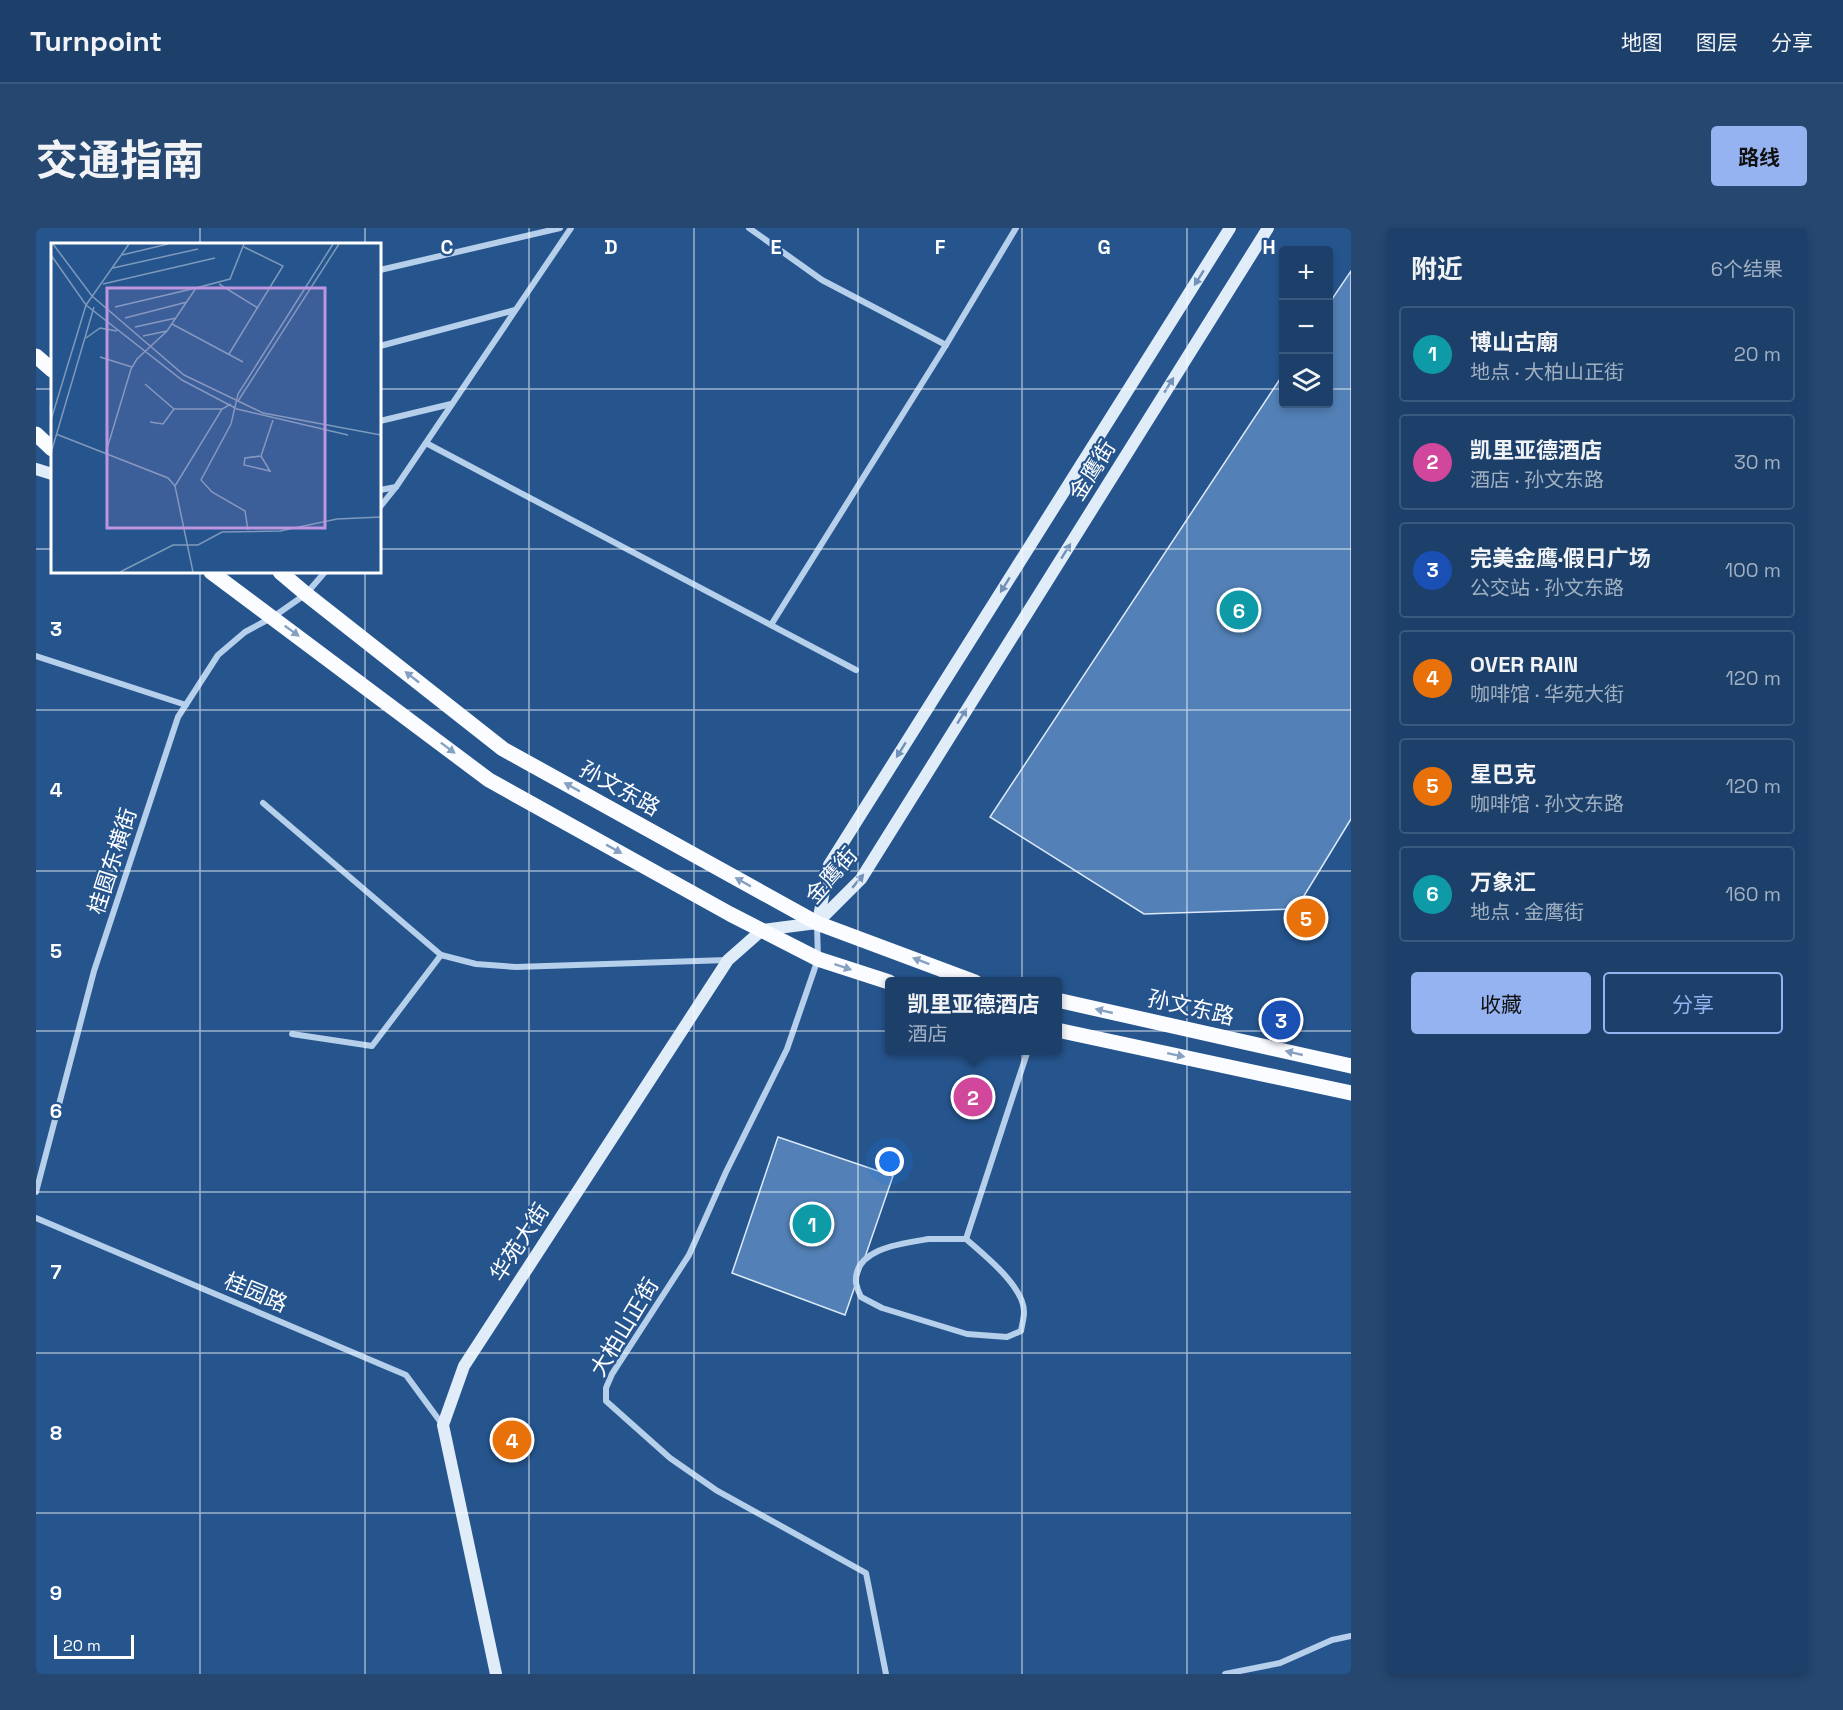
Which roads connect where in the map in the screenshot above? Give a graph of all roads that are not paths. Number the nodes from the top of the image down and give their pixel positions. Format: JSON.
{"nodes":[{"id":1,"x":561,"y":228,"type":"edge"},
{"id":2,"x":571,"y":228,"type":"edge"},
{"id":3,"x":749,"y":228,"type":"edge"},
{"id":4,"x":1016,"y":228,"type":"edge"},
{"id":5,"x":1230,"y":228,"type":"edge"},
{"id":6,"x":1268,"y":228,"type":"edge"},
{"id":7,"x":381,"y":270,"type":"edge"},
{"id":8,"x":515,"y":310,"type":"junction"},
{"id":9,"x":946,"y":345,"type":"junction"},
{"id":10,"x":381,"y":346,"type":"edge"},
{"id":11,"x":36,"y":356,"type":"edge"},
{"id":12,"x":51,"y":369,"type":"edge"},
{"id":13,"x":452,"y":404,"type":"junction"},
{"id":14,"x":381,"y":421,"type":"edge"},
{"id":15,"x":36,"y":434,"type":"edge"},
{"id":16,"x":426,"y":442,"type":"junction"},
{"id":17,"x":51,"y":448,"type":"edge"},
{"id":18,"x":36,"y":469,"type":"edge"},
{"id":19,"x":51,"y":474,"type":"edge"},
{"id":20,"x":396,"y":487,"type":"junction"},
{"id":21,"x":381,"y":490,"type":"edge"},
{"id":22,"x":381,"y":506,"type":"edge"},
{"id":23,"x":212,"y":573,"type":"edge"},
{"id":24,"x":281,"y":573,"type":"edge"},
{"id":25,"x":324,"y":573,"type":"edge"},
{"id":26,"x":306,"y":594,"type":"junction"},
{"id":27,"x":273,"y":617,"type":"junction"},
{"id":28,"x":771,"y":625,"type":"junction"},
{"id":29,"x":36,"y":656,"type":"edge"},
{"id":30,"x":856,"y":670,"type":"dead end"},
{"id":31,"x":186,"y":705,"type":"junction"},
{"id":32,"x":263,"y":803,"type":"dead end"},
{"id":33,"x":817,"y":923,"type":"junction"},
{"id":34,"x":762,"y":930,"type":"junction"},
{"id":35,"x":441,"y":955,"type":"junction"},
{"id":36,"x":818,"y":959,"type":"junction"},
{"id":37,"x":728,"y":960,"type":"junction"},
{"id":38,"x":964,"y":977,"type":"edge"},
{"id":39,"x":885,"y":981,"type":"edge"},
{"id":40,"x":1062,"y":1001,"type":"edge"},
{"id":41,"x":1062,"y":1031,"type":"edge"},
{"id":42,"x":292,"y":1034,"type":"dead end"},
{"id":43,"x":1026,"y":1055,"type":"edge"},
{"id":44,"x":1351,"y":1066,"type":"edge"},
{"id":45,"x":1351,"y":1093,"type":"edge"},
{"id":46,"x":36,"y":1192,"type":"edge"},
{"id":47,"x":36,"y":1218,"type":"edge"},
{"id":48,"x":966,"y":1239,"type":"junction"},
{"id":49,"x":443,"y":1425,"type":"junction"},
{"id":50,"x":1351,"y":1636,"type":"edge"},
{"id":51,"x":496,"y":1674,"type":"edge"},
{"id":52,"x":886,"y":1674,"type":"edge"},
{"id":53,"x":1225,"y":1674,"type":"edge"}],
"edges":[{"from":1,"to":7,"type":"street"},
{"from":2,"to":8,"type":"street"},
{"from":3,"to":9,"type":"street"},
{"from":4,"to":9,"type":"street"},
{"from":5,"to":33,"type":"street","name":"金鹰街","one_way":true},
{"from":33,"to":6,"type":"street","name":"金鹰街","one_way":true},
{"from":8,"to":10,"type":"street"},
{"from":8,"to":13,"type":"street"},
{"from":9,"to":28,"type":"street"},
{"from":11,"to":12,"type":"main road"},
{"from":13,"to":14,"type":"street"},
{"from":13,"to":16,"type":"street"},
{"from":15,"to":17,"type":"main road"},
{"from":16,"to":20,"type":"street"},
{"from":16,"to":28,"type":"street"},
{"from":18,"to":19,"type":"street"},
{"from":20,"to":21,"type":"street"},
{"from":20,"to":22,"type":"street"},
{"from":23,"to":27,"type":"main road"},
{"from":24,"to":26,"type":"main road","name":"孙文东路"},
{"from":25,"to":26,"type":"street","name":"桂圆东横街"},
{"from":26,"to":27,"type":"street","name":"桂圆东横街"},
{"from":33,"to":26,"type":"main road","name":"孙文东路","one_way":true},
{"from":27,"to":31,"type":"street","name":"桂圆东横街"},
{"from":27,"to":34,"type":"main road","one_way":true},
{"from":28,"to":30,"type":"street"},
{"from":29,"to":31,"type":"street"},
{"from":31,"to":46,"type":"street","name":"桂圆东横街"},
{"from":32,"to":35,"type":"street"},
{"from":33,"to":34,"type":"street"},
{"from":33,"to":36,"type":"street"},
{"from":38,"to":33,"type":"main road","name":"孙文东路","one_way":true},
{"from":34,"to":36,"type":"main road"},
{"from":34,"to":37,"type":"street","name":"华苑大街"},
{"from":35,"to":37,"type":"street"},
{"from":35,"to":42,"type":"street"},
{"from":36,"to":39,"type":"main road","one_way":true},
{"from":36,"to":52,"type":"street","name":"大柏山正街"},
{"from":37,"to":49,"type":"street","name":"华苑大街"},
{"from":44,"to":40,"type":"main road","name":"孙文东路","one_way":true},
{"from":41,"to":45,"type":"main road","one_way":true},
{"from":43,"to":48,"type":"street"},
{"from":47,"to":49,"type":"street","name":"桂园路"},
{"from":48,"to":48,"type":"street"},
{"from":49,"to":51,"type":"street"},
{"from":50,"to":53,"type":"street"}]}
